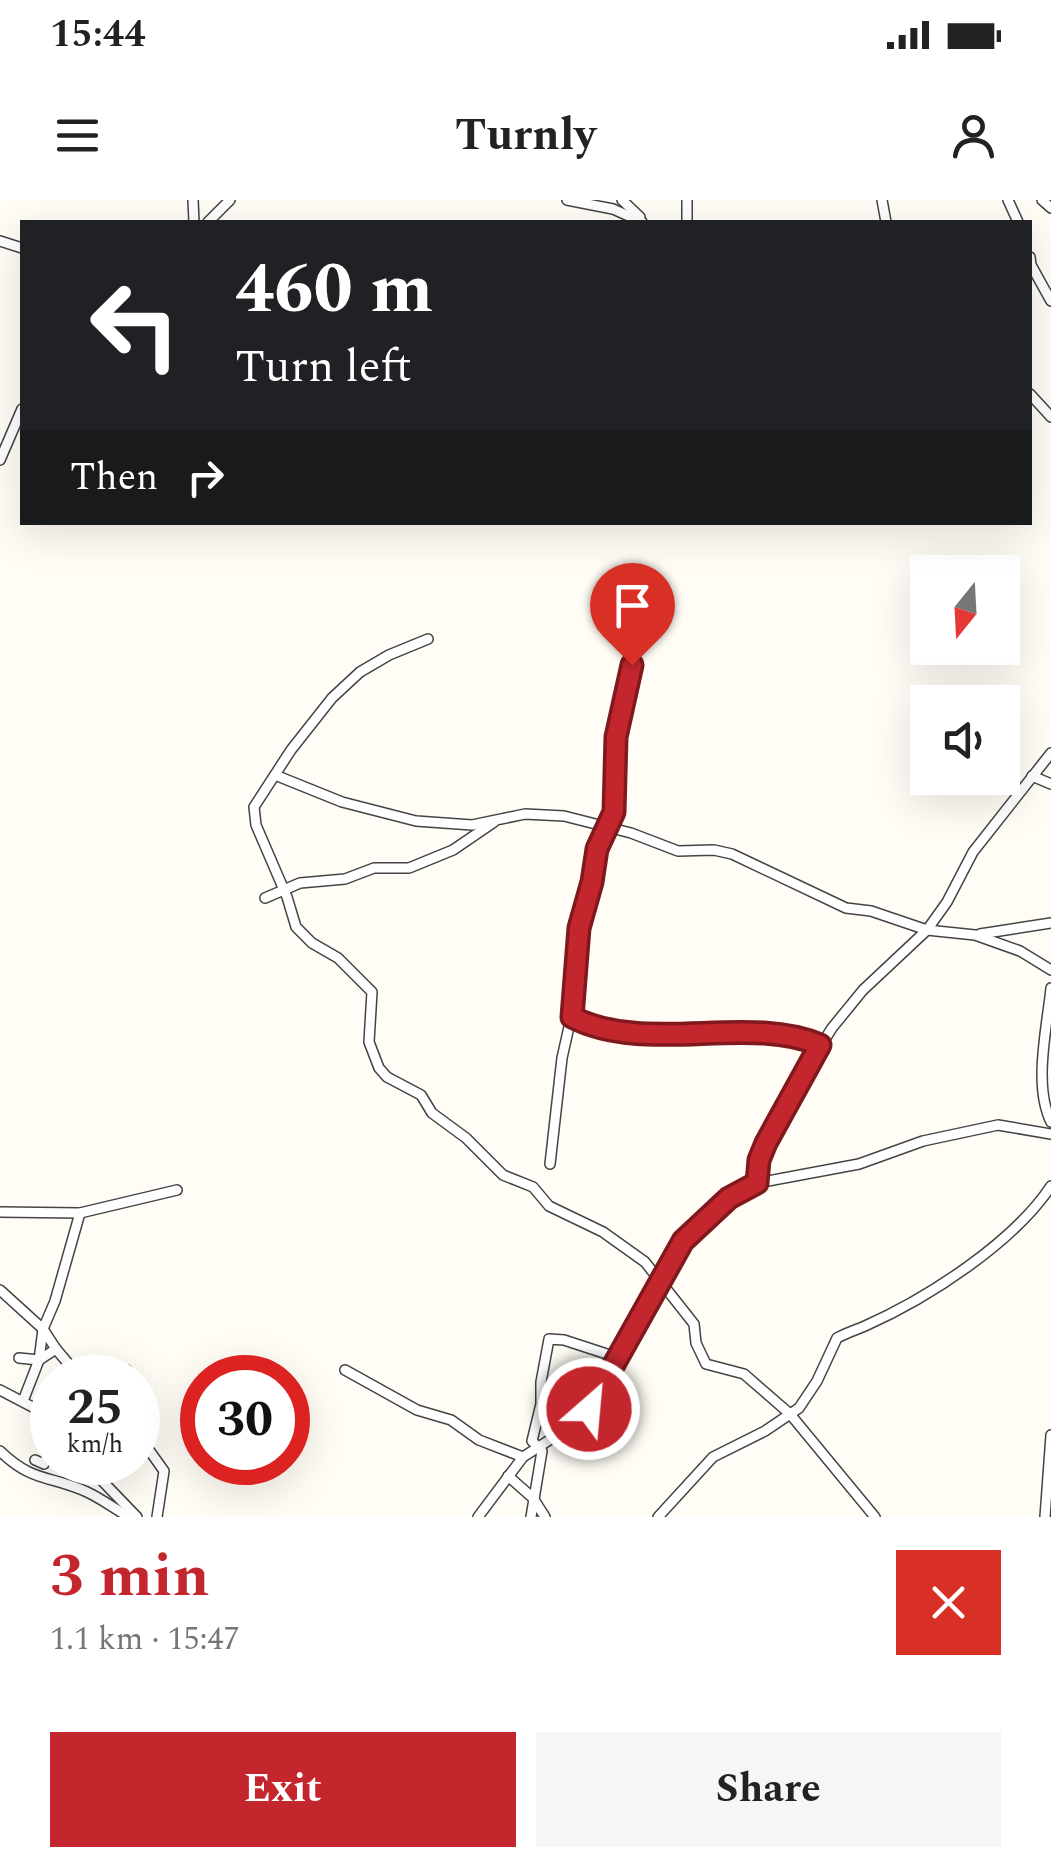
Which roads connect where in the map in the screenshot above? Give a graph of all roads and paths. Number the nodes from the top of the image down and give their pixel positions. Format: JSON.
{"nodes":[{"id":1,"x":230,"y":200,"type":"edge"},
{"id":2,"x":567,"y":200,"type":"edge"},
{"id":3,"x":622,"y":200,"type":"edge"},
{"id":4,"x":1042,"y":200,"type":"edge"},
{"id":5,"x":1051,"y":208,"type":"edge"},
{"id":6,"x":210,"y":220,"type":"edge"},
{"id":7,"x":639,"y":220,"type":"edge"},
{"id":8,"x":642,"y":220,"type":"edge"},
{"id":9,"x":1032,"y":267,"type":"edge"},
{"id":10,"x":1051,"y":302,"type":"edge"},
{"id":11,"x":1032,"y":396,"type":"edge"},
{"id":12,"x":20,"y":414,"type":"edge"},
{"id":13,"x":1051,"y":417,"type":"edge"},
{"id":14,"x":0,"y":460,"type":"edge"},
{"id":15,"x":428,"y":640,"type":"dead end"},
{"id":16,"x":632,"y":665,"type":"dead end"},
{"id":17,"x":1051,"y":753,"type":"edge"},
{"id":18,"x":275,"y":775,"type":"junction"},
{"id":19,"x":1032,"y":776,"type":"junction"},
{"id":20,"x":1051,"y":784,"type":"edge"},
{"id":21,"x":500,"y":818,"type":"junction"},
{"id":22,"x":608,"y":828,"type":"junction"},
{"id":23,"x":284,"y":890,"type":"junction"},
{"id":24,"x":265,"y":898,"type":"dead end"},
{"id":25,"x":1051,"y":923,"type":"edge"},
{"id":26,"x":927,"y":930,"type":"junction"},
{"id":27,"x":975,"y":935,"type":"junction"},
{"id":28,"x":1051,"y":970,"type":"edge"},
{"id":29,"x":1051,"y":988,"type":"edge"},
{"id":30,"x":572,"y":1017,"type":"junction"},
{"id":31,"x":820,"y":1045,"type":"junction"},
{"id":32,"x":1051,"y":1122,"type":"edge"},
{"id":33,"x":1051,"y":1134,"type":"edge"},
{"id":34,"x":550,"y":1164,"type":"dead end"},
{"id":35,"x":757,"y":1183,"type":"junction"},
{"id":36,"x":1051,"y":1186,"type":"edge"},
{"id":37,"x":177,"y":1190,"type":"dead end"},
{"id":38,"x":0,"y":1212,"type":"edge"},
{"id":39,"x":80,"y":1214,"type":"junction"},
{"id":40,"x":659,"y":1280,"type":"junction"},
{"id":41,"x":0,"y":1290,"type":"edge"},
{"id":42,"x":44,"y":1329,"type":"junction"},
{"id":43,"x":56,"y":1349,"type":"junction"},
{"id":44,"x":39,"y":1355,"type":"edge"},
{"id":45,"x":46,"y":1355,"type":"edge"},
{"id":46,"x":61,"y":1355,"type":"edge"},
{"id":47,"x":616,"y":1357,"type":"junction"},
{"id":48,"x":20,"y":1358,"type":"dead end"},
{"id":49,"x":30,"y":1359,"type":"edge"},
{"id":50,"x":346,"y":1370,"type":"dead end"},
{"id":51,"x":30,"y":1382,"type":"edge"},
{"id":52,"x":1,"y":1389,"type":"edge"},
{"id":53,"x":23,"y":1401,"type":"junction"},
{"id":54,"x":30,"y":1405,"type":"edge"},
{"id":55,"x":790,"y":1414,"type":"junction"},
{"id":56,"x":1051,"y":1435,"type":"edge"},
{"id":57,"x":536,"y":1448,"type":"junction"},
{"id":58,"x":0,"y":1452,"type":"edge"},
{"id":59,"x":523,"y":1457,"type":"junction"},
{"id":60,"x":1050,"y":1462,"type":"edge"},
{"id":61,"x":160,"y":1465,"type":"edge"},
{"id":62,"x":508,"y":1476,"type":"junction"},
{"id":63,"x":104,"y":1485,"type":"edge"},
{"id":64,"x":533,"y":1498,"type":"junction"},
{"id":65,"x":133,"y":1517,"type":"edge"},
{"id":66,"x":157,"y":1517,"type":"edge"},
{"id":67,"x":478,"y":1517,"type":"edge"},
{"id":68,"x":531,"y":1517,"type":"edge"},
{"id":69,"x":545,"y":1517,"type":"edge"},
{"id":70,"x":658,"y":1517,"type":"edge"},
{"id":71,"x":876,"y":1517,"type":"edge"},
{"id":72,"x":1045,"y":1517,"type":"edge"}],
"edges":[{"from":1,"to":6,"type":"street"},
{"from":2,"to":7,"type":"street"},
{"from":3,"to":8,"type":"street"},
{"from":4,"to":5,"type":"street"},
{"from":9,"to":10,"type":"street"},
{"from":11,"to":13,"type":"street"},
{"from":12,"to":14,"type":"street"},
{"from":15,"to":18,"type":"street"},
{"from":16,"to":22,"type":"street"},
{"from":17,"to":19,"type":"street"},
{"from":18,"to":21,"type":"street"},
{"from":18,"to":23,"type":"street"},
{"from":19,"to":20,"type":"street"},
{"from":19,"to":26,"type":"street"},
{"from":21,"to":22,"type":"street"},
{"from":21,"to":23,"type":"street"},
{"from":22,"to":26,"type":"street"},
{"from":22,"to":30,"type":"street"},
{"from":23,"to":24,"type":"street"},
{"from":23,"to":40,"type":"street"},
{"from":25,"to":27,"type":"street"},
{"from":26,"to":27,"type":"street"},
{"from":26,"to":31,"type":"street"},
{"from":27,"to":28,"type":"street"},
{"from":29,"to":32,"type":"street"},
{"from":30,"to":31,"type":"street"},
{"from":30,"to":34,"type":"street"},
{"from":31,"to":35,"type":"street"},
{"from":33,"to":35,"type":"street"},
{"from":35,"to":40,"type":"street"},
{"from":36,"to":55,"type":"street"},
{"from":37,"to":39,"type":"street"},
{"from":38,"to":39,"type":"street"},
{"from":39,"to":42,"type":"street"},
{"from":40,"to":47,"type":"street"},
{"from":40,"to":55,"type":"street"},
{"from":41,"to":42,"type":"street"},
{"from":42,"to":43,"type":"street"},
{"from":42,"to":44,"type":"street"},
{"from":43,"to":45,"type":"street"},
{"from":43,"to":46,"type":"street"},
{"from":47,"to":57,"type":"street"},
{"from":47,"to":57,"type":"street"},
{"from":48,"to":49,"type":"street"},
{"from":50,"to":59,"type":"street"},
{"from":51,"to":53,"type":"street"},
{"from":52,"to":53,"type":"street"},
{"from":53,"to":54,"type":"street"},
{"from":55,"to":70,"type":"street"},
{"from":55,"to":71,"type":"street"},
{"from":56,"to":60,"type":"street"},
{"from":57,"to":59,"type":"street"},
{"from":57,"to":64,"type":"street"},
{"from":58,"to":65,"type":"street"},
{"from":59,"to":62,"type":"street"},
{"from":60,"to":72,"type":"street"},
{"from":61,"to":66,"type":"street"},
{"from":62,"to":64,"type":"street"},
{"from":62,"to":67,"type":"street"},
{"from":63,"to":65,"type":"street"},
{"from":64,"to":68,"type":"street"},
{"from":64,"to":69,"type":"street"}]}
